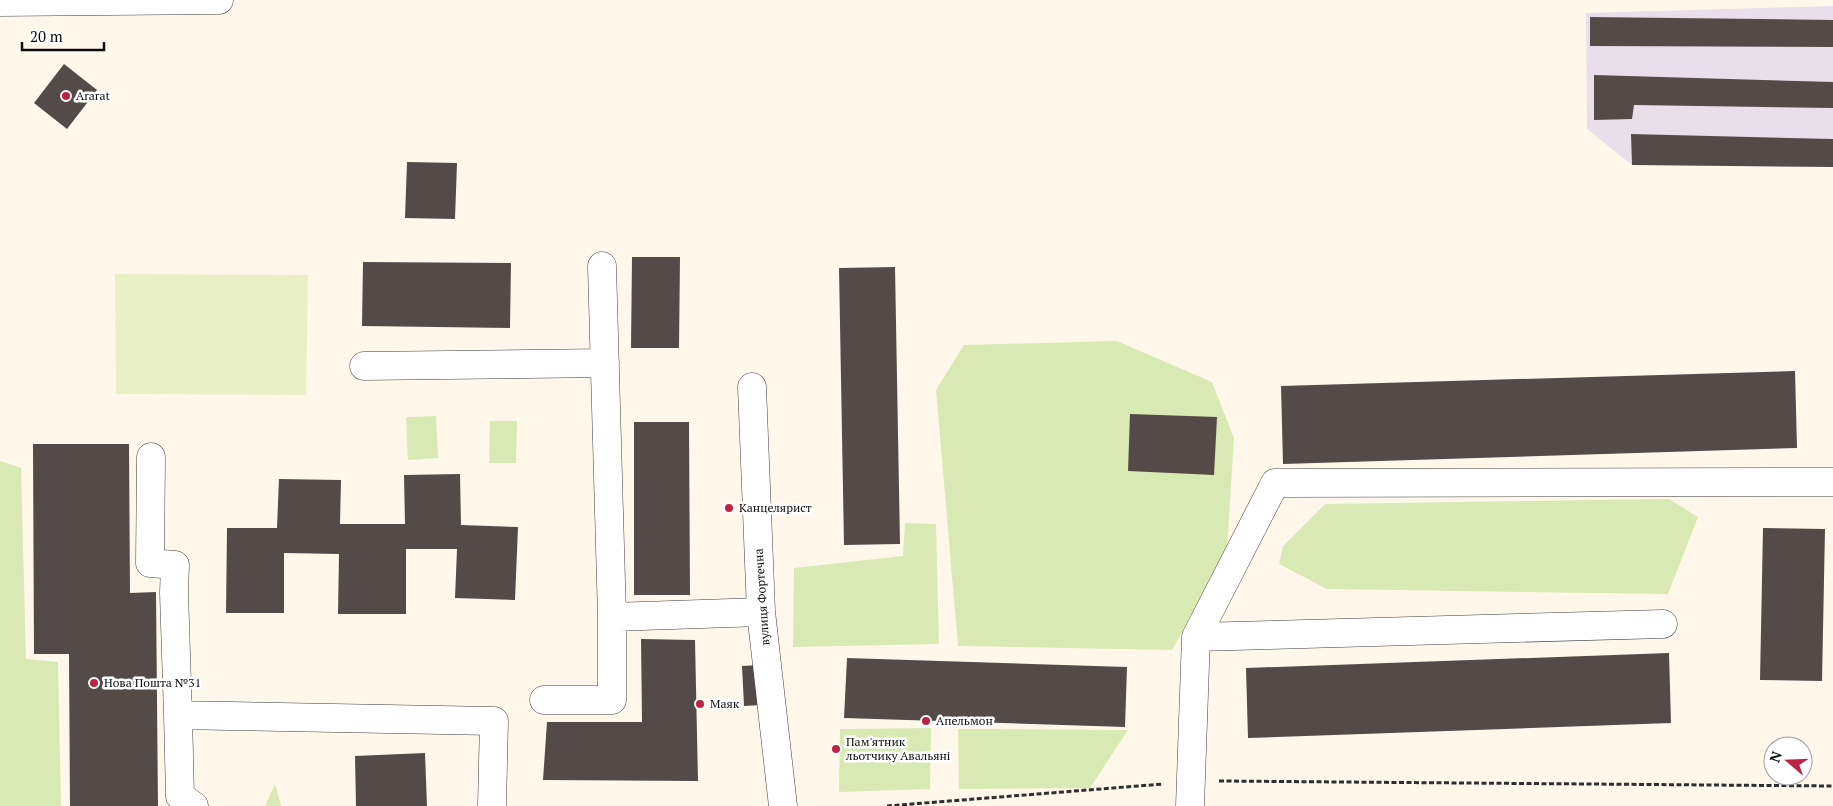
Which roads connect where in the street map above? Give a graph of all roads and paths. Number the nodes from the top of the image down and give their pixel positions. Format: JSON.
{"nodes":[{"id":1,"x":220,"y":0,"type":"edge"},
{"id":2,"x":0,"y":2,"type":"edge"},
{"id":3,"x":602,"y":266,"type":"dead end"},
{"id":4,"x":605,"y":363,"type":"junction"},
{"id":5,"x":364,"y":366,"type":"dead end"},
{"id":6,"x":752,"y":387,"type":"dead end"},
{"id":7,"x":152,"y":457,"type":"dead end"},
{"id":8,"x":1833,"y":482,"type":"edge"},
{"id":9,"x":761,"y":612,"type":"junction"},
{"id":10,"x":612,"y":617,"type":"junction"},
{"id":11,"x":1663,"y":624,"type":"dead end"},
{"id":12,"x":1196,"y":637,"type":"junction"},
{"id":13,"x":544,"y":700,"type":"dead end"},
{"id":14,"x":178,"y":715,"type":"junction"},
{"id":15,"x":1833,"y":786,"type":"edge"},
{"id":16,"x":1191,"y":794,"type":"edge"},
{"id":17,"x":194,"y":806,"type":"edge"},
{"id":18,"x":492,"y":806,"type":"edge"},
{"id":19,"x":783,"y":806,"type":"edge"},
{"id":20,"x":887,"y":806,"type":"edge"}],
"edges":[{"from":1,"to":2,"type":"street"},
{"from":3,"to":4,"type":"street"},
{"from":4,"to":5,"type":"street"},
{"from":4,"to":10,"type":"street"},
{"from":6,"to":9,"type":"street","name":"вулиця Фортечна"},
{"from":7,"to":14,"type":"street"},
{"from":8,"to":12,"type":"street"},
{"from":9,"to":10,"type":"street"},
{"from":9,"to":19,"type":"street","name":"вулиця Фортечна"},
{"from":10,"to":13,"type":"street"},
{"from":11,"to":12,"type":"street"},
{"from":12,"to":16,"type":"street"},
{"from":14,"to":17,"type":"street"},
{"from":14,"to":18,"type":"street"},
{"from":15,"to":16,"type":"path"},
{"from":16,"to":20,"type":"path"}]}
